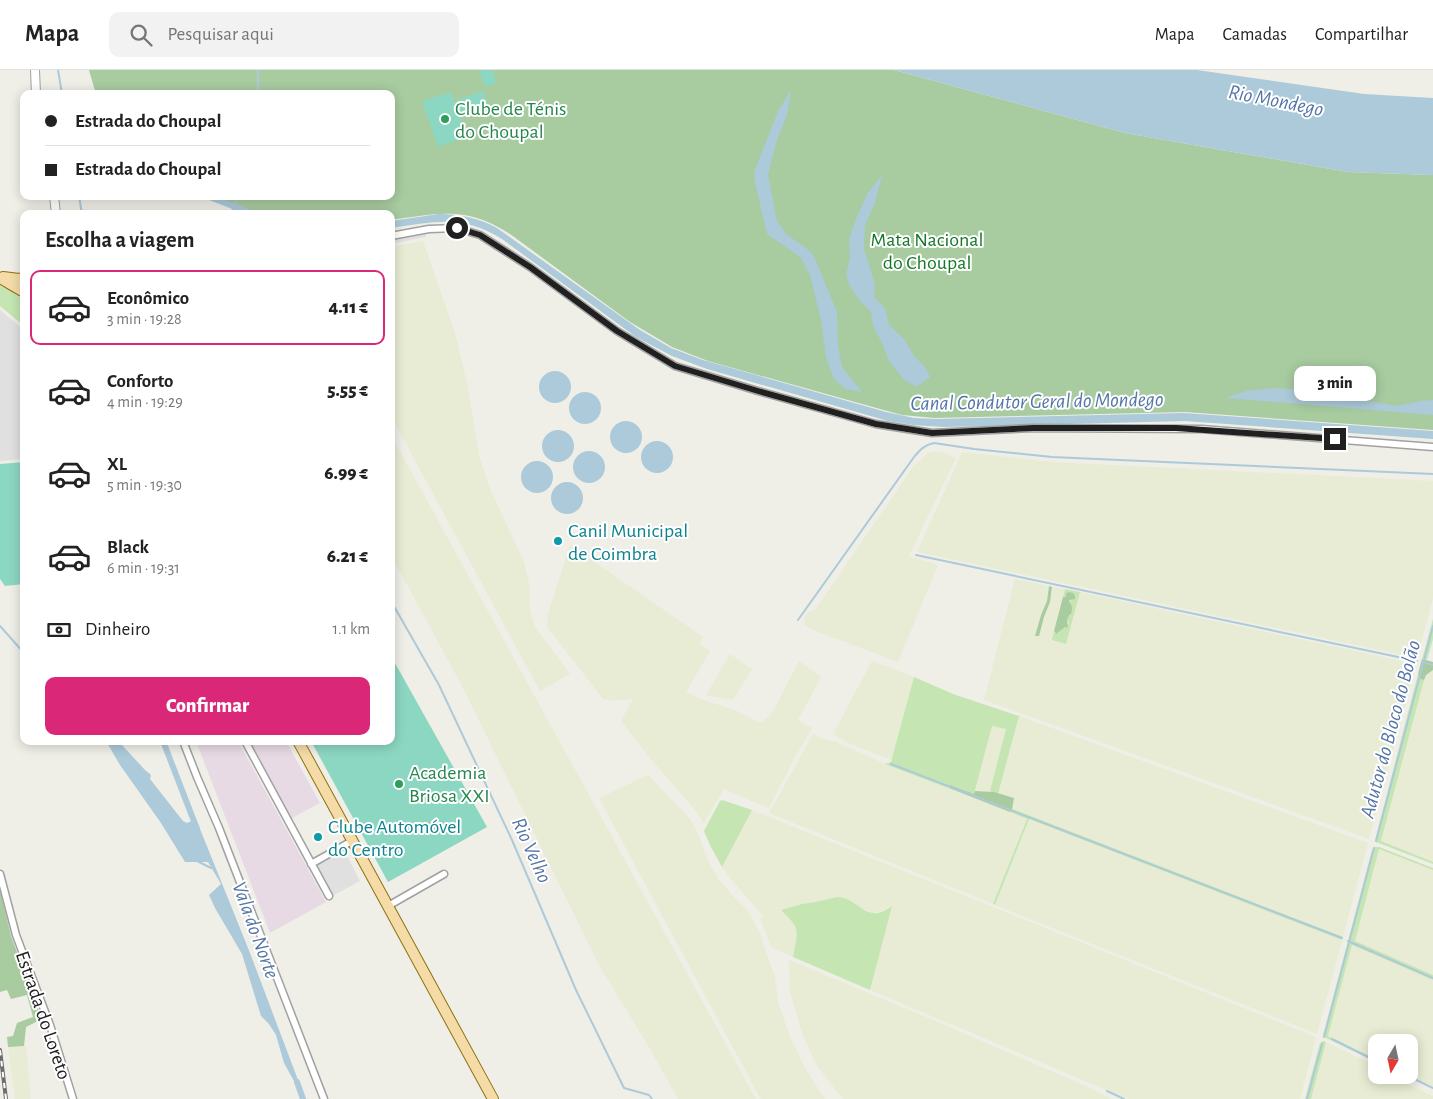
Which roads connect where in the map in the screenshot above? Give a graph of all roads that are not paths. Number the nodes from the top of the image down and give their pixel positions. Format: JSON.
{"nodes":[{"id":1,"x":34,"y":70,"type":"edge"},
{"id":2,"x":36,"y":90,"type":"edge"},
{"id":3,"x":395,"y":235,"type":"edge"},
{"id":4,"x":0,"y":277,"type":"edge"},
{"id":5,"x":20,"y":279,"type":"edge"},
{"id":6,"x":20,"y":290,"type":"edge"},
{"id":7,"x":1433,"y":447,"type":"edge"},
{"id":8,"x":185,"y":745,"type":"edge"},
{"id":9,"x":246,"y":745,"type":"edge"},
{"id":10,"x":300,"y":745,"type":"edge"},
{"id":11,"x":352,"y":841,"type":"junction"},
{"id":12,"x":311,"y":864,"type":"junction"},
{"id":13,"x":0,"y":874,"type":"edge"},
{"id":14,"x":444,"y":874,"type":"dead end"},
{"id":15,"x":328,"y":896,"type":"dead end"},
{"id":16,"x":388,"y":906,"type":"junction"},
{"id":17,"x":73,"y":1099,"type":"edge"},
{"id":18,"x":324,"y":1099,"type":"edge"},
{"id":19,"x":492,"y":1099,"type":"edge"}],
"edges":[{"from":1,"to":2,"type":"street"},
{"from":3,"to":7,"type":"street"},
{"from":4,"to":5,"type":"main road"},
{"from":4,"to":6,"type":"main road"},
{"from":8,"to":18,"type":"street"},
{"from":9,"to":12,"type":"street"},
{"from":10,"to":11,"type":"main road"},
{"from":11,"to":12,"type":"street"},
{"from":11,"to":16,"type":"main road"},
{"from":12,"to":15,"type":"street"},
{"from":13,"to":17,"type":"street","name":"Estrada do Loreto"},
{"from":14,"to":16,"type":"street"},
{"from":16,"to":19,"type":"main road"}]}
